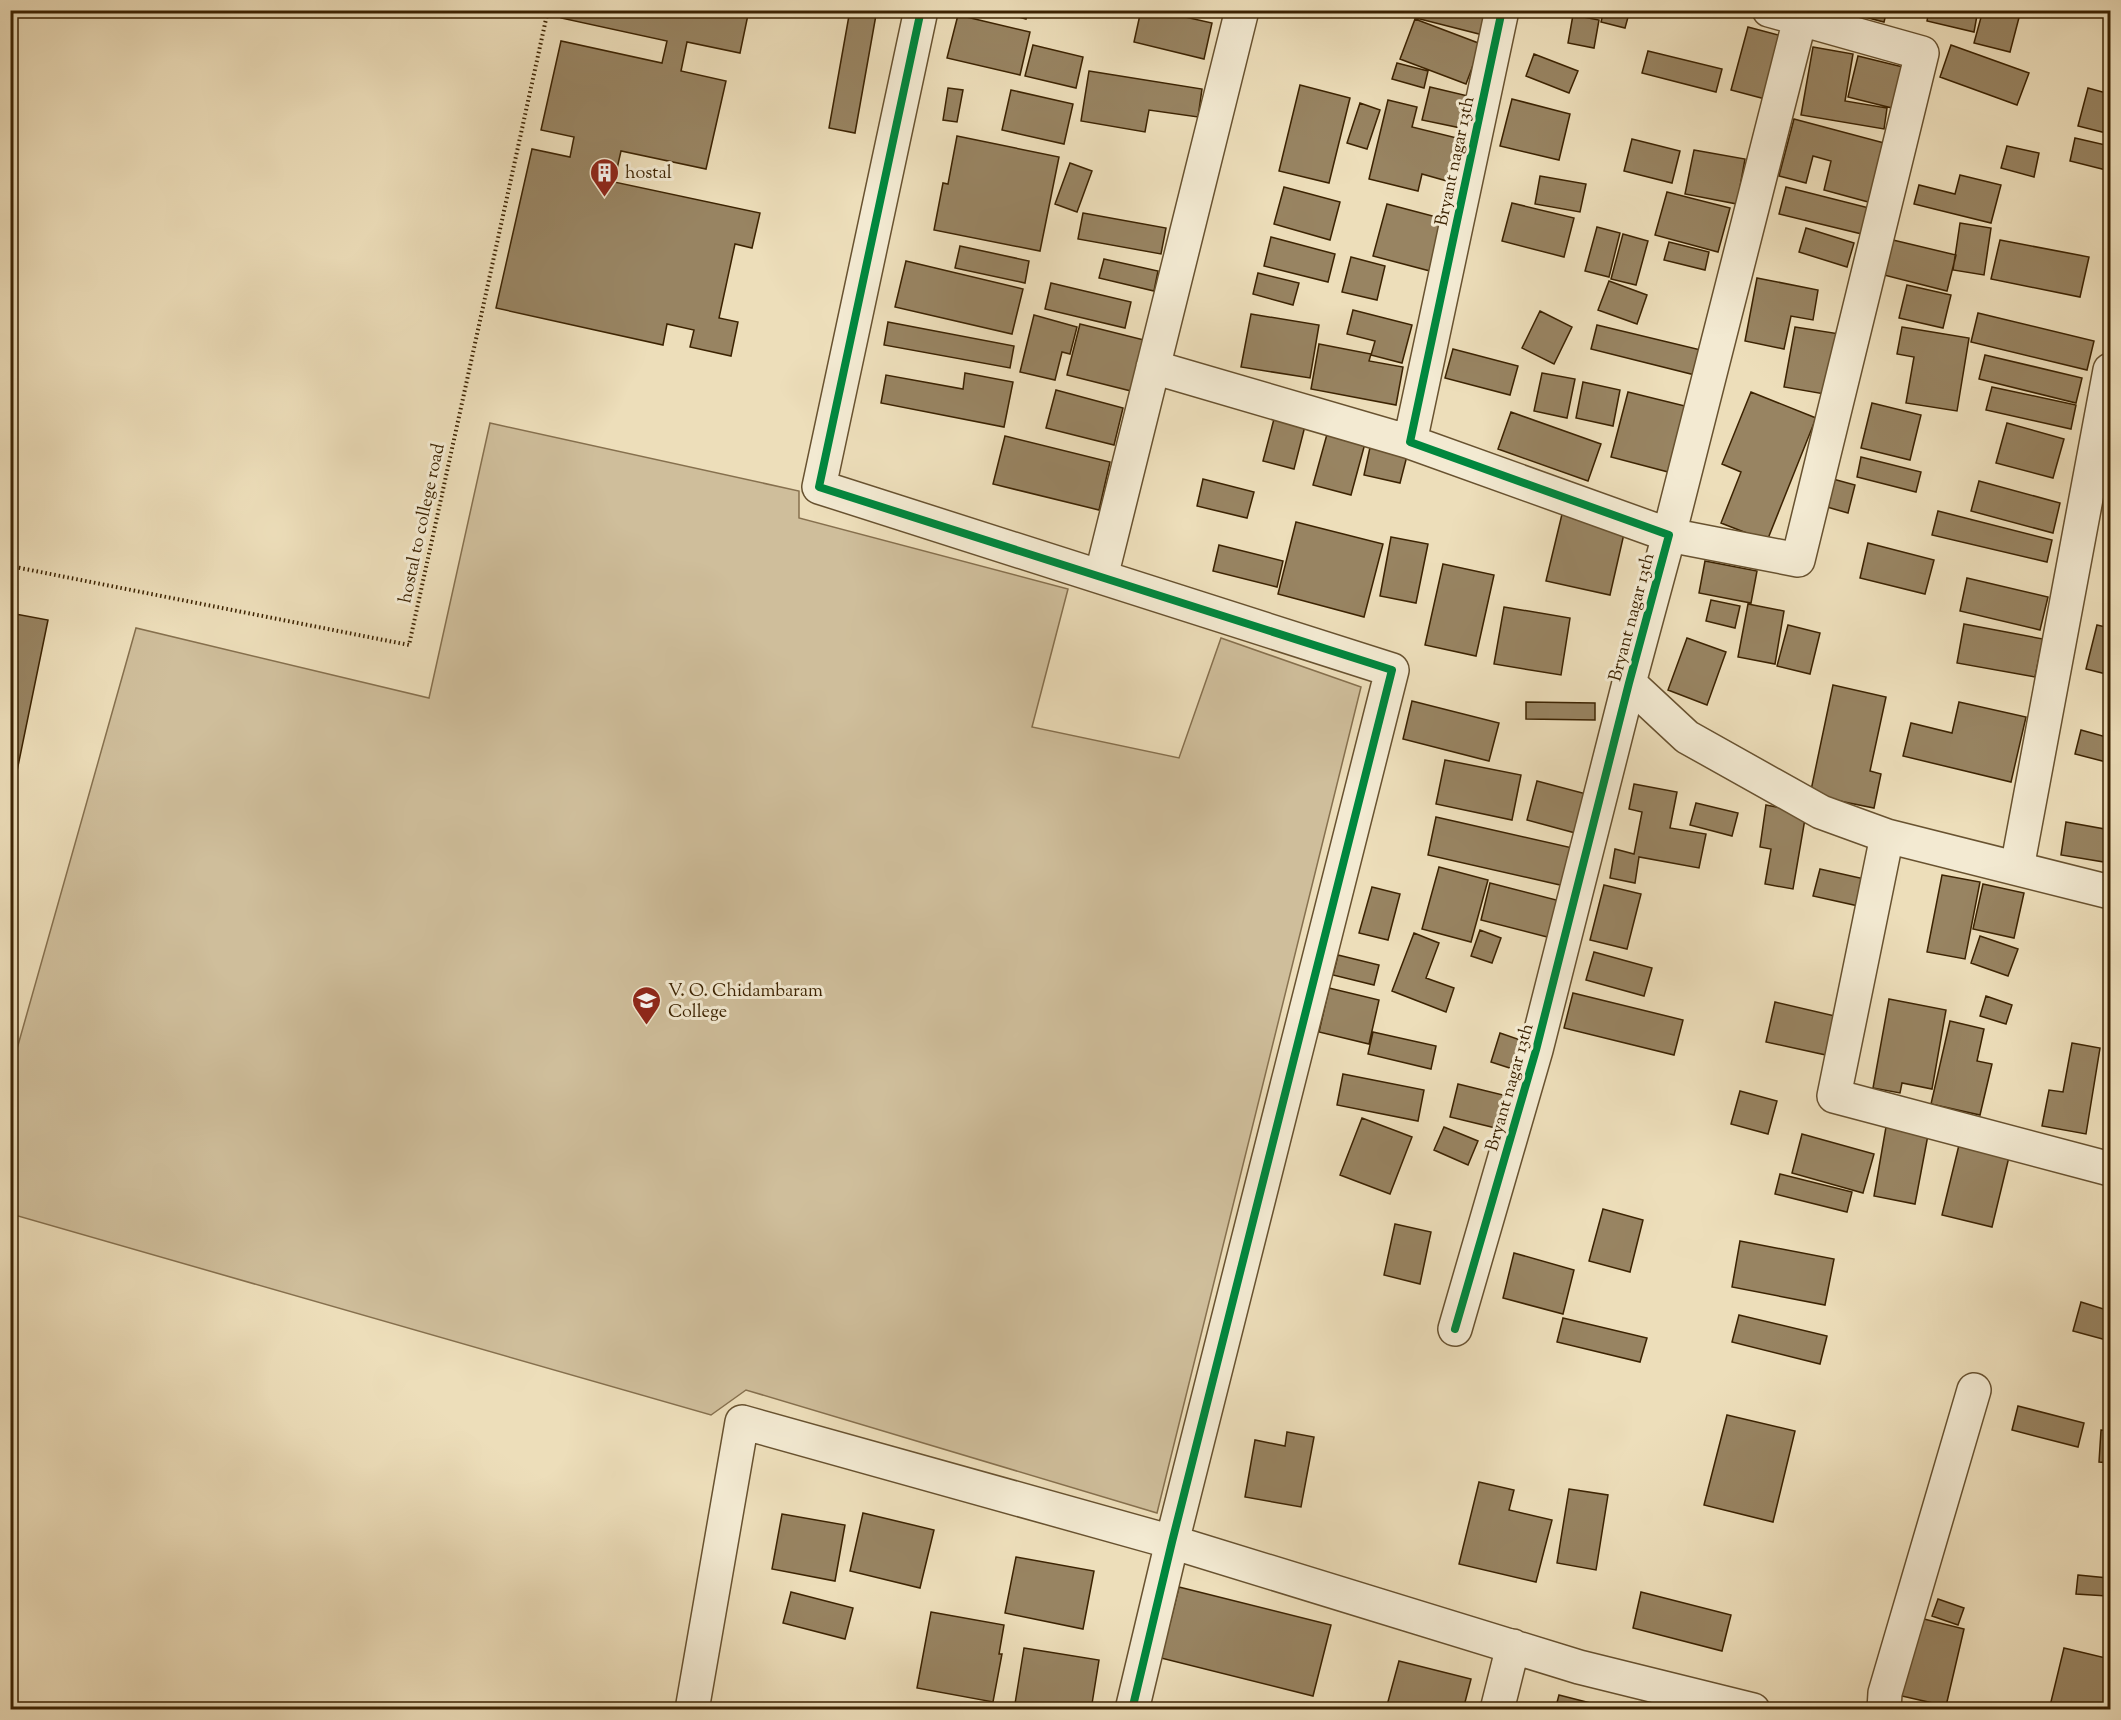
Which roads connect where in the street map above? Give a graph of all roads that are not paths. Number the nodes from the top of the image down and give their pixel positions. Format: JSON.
{"nodes":[{"id":1,"x":921,"y":10,"type":"edge"},
{"id":2,"x":1242,"y":10,"type":"edge"},
{"id":3,"x":1502,"y":10,"type":"edge"},
{"id":4,"x":1790,"y":13,"type":"edge"},
{"id":5,"x":1153,"y":367,"type":"junction"},
{"id":6,"x":2110,"y":370,"type":"edge"},
{"id":7,"x":1410,"y":442,"type":"junction"},
{"id":8,"x":1669,"y":535,"type":"junction"},
{"id":9,"x":1101,"y":577,"type":"junction"},
{"id":10,"x":1629,"y":683,"type":"junction"},
{"id":11,"x":1887,"y":836,"type":"junction"},
{"id":12,"x":2017,"y":868,"type":"junction"},
{"id":13,"x":2110,"y":892,"type":"edge"},
{"id":14,"x":2110,"y":1169,"type":"edge"},
{"id":15,"x":1455,"y":1329,"type":"dead end"},
{"id":16,"x":1974,"y":1390,"type":"dead end"},
{"id":17,"x":1172,"y":1542,"type":"junction"},
{"id":18,"x":1512,"y":1646,"type":"junction"},
{"id":19,"x":693,"y":1710,"type":"edge"},
{"id":20,"x":1132,"y":1710,"type":"edge"},
{"id":21,"x":1497,"y":1710,"type":"edge"},
{"id":22,"x":1753,"y":1710,"type":"edge"},
{"id":23,"x":1884,"y":1710,"type":"edge"}],
"edges":[{"from":1,"to":9,"type":"street"},
{"from":2,"to":5,"type":"street"},
{"from":3,"to":7,"type":"street","name":"Bryant nagar 13th"},
{"from":4,"to":8,"type":"street"},
{"from":4,"to":8,"type":"street"},
{"from":5,"to":7,"type":"street"},
{"from":5,"to":9,"type":"street"},
{"from":6,"to":12,"type":"street"},
{"from":7,"to":8,"type":"street","name":"Bryant nagar 13th"},
{"from":8,"to":10,"type":"street","name":"Bryant nagar 13th"},
{"from":9,"to":17,"type":"street"},
{"from":10,"to":11,"type":"street"},
{"from":10,"to":15,"type":"street","name":"Bryant nagar 13th"},
{"from":11,"to":12,"type":"street"},
{"from":11,"to":14,"type":"street"},
{"from":12,"to":13,"type":"street"},
{"from":16,"to":23,"type":"street"},
{"from":17,"to":18,"type":"street"},
{"from":17,"to":19,"type":"street"},
{"from":17,"to":20,"type":"street"},
{"from":18,"to":21,"type":"street"},
{"from":18,"to":22,"type":"street"}]}
